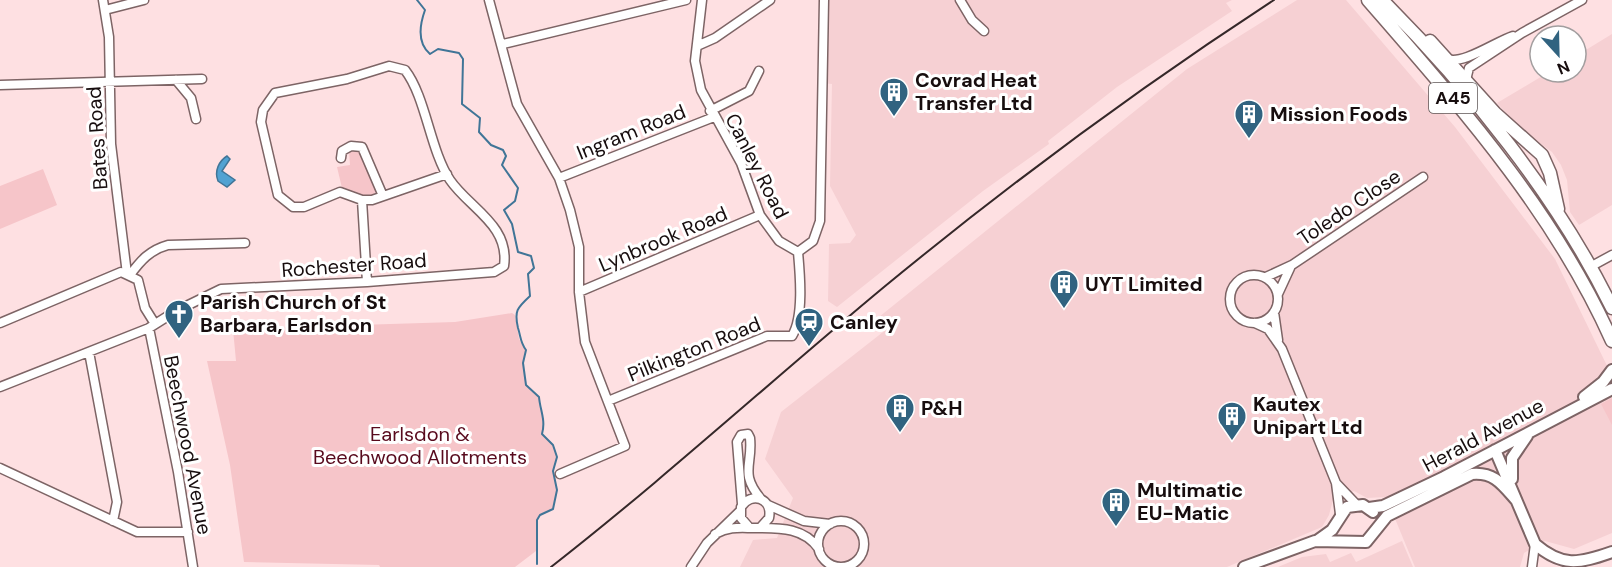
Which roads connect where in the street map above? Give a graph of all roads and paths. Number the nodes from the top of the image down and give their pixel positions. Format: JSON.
{"nodes":[{"id":1,"x":103,"y":0,"type":"edge"},
{"id":2,"x":144,"y":0,"type":"edge"},
{"id":3,"x":489,"y":0,"type":"edge"},
{"id":4,"x":686,"y":0,"type":"edge"},
{"id":5,"x":702,"y":0,"type":"edge"},
{"id":6,"x":770,"y":0,"type":"edge"},
{"id":7,"x":824,"y":0,"type":"edge"},
{"id":8,"x":960,"y":0,"type":"edge"},
{"id":9,"x":1368,"y":0,"type":"edge"},
{"id":10,"x":1382,"y":0,"type":"edge"},
{"id":11,"x":1582,"y":0,"type":"edge"},
{"id":12,"x":105,"y":10,"type":"junction"},
{"id":13,"x":1396,"y":14,"type":"junction"},
{"id":14,"x":984,"y":31,"type":"dead end"},
{"id":15,"x":1522,"y":33,"type":"junction"},
{"id":16,"x":502,"y":44,"type":"junction"},
{"id":17,"x":697,"y":45,"type":"junction"},
{"id":18,"x":1447,"y":59,"type":"junction"},
{"id":19,"x":759,"y":71,"type":"dead end"},
{"id":20,"x":1468,"y":74,"type":"junction"},
{"id":21,"x":202,"y":79,"type":"dead end"},
{"id":22,"x":176,"y":80,"type":"junction"},
{"id":23,"x":109,"y":81,"type":"junction"},
{"id":24,"x":0,"y":85,"type":"edge"},
{"id":25,"x":712,"y":114,"type":"junction"},
{"id":26,"x":196,"y":119,"type":"dead end"},
{"id":27,"x":341,"y":158,"type":"dead end"},
{"id":28,"x":447,"y":174,"type":"junction"},
{"id":29,"x":1424,"y":177,"type":"dead end"},
{"id":30,"x":559,"y":178,"type":"junction"},
{"id":31,"x":383,"y":196,"type":"junction"},
{"id":32,"x":362,"y":200,"type":"junction"},
{"id":33,"x":760,"y":215,"type":"junction"},
{"id":34,"x":1560,"y":216,"type":"junction"},
{"id":35,"x":245,"y":243,"type":"dead end"},
{"id":36,"x":798,"y":252,"type":"junction"},
{"id":37,"x":1612,"y":255,"type":"edge"},
{"id":38,"x":1292,"y":265,"type":"junction"},
{"id":39,"x":1590,"y":267,"type":"junction"},
{"id":40,"x":129,"y":275,"type":"junction"},
{"id":41,"x":1266,"y":277,"type":"junction"},
{"id":42,"x":367,"y":282,"type":"junction"},
{"id":43,"x":579,"y":292,"type":"junction"},
{"id":44,"x":1278,"y":294,"type":"junction"},
{"id":45,"x":1612,"y":308,"type":"edge"},
{"id":46,"x":1274,"y":312,"type":"junction"},
{"id":47,"x":0,"y":323,"type":"edge"},
{"id":48,"x":1256,"y":323,"type":"junction"},
{"id":49,"x":152,"y":326,"type":"junction"},
{"id":50,"x":1612,"y":341,"type":"edge"},
{"id":51,"x":1279,"y":343,"type":"junction"},
{"id":52,"x":89,"y":352,"type":"junction"},
{"id":53,"x":1612,"y":370,"type":"edge"},
{"id":54,"x":0,"y":387,"type":"edge"},
{"id":55,"x":1612,"y":388,"type":"edge"},
{"id":56,"x":608,"y":401,"type":"junction"},
{"id":57,"x":1564,"y":412,"type":"junction"},
{"id":58,"x":1528,"y":435,"type":"junction"},
{"id":59,"x":1495,"y":450,"type":"junction"},
{"id":60,"x":0,"y":468,"type":"edge"},
{"id":61,"x":560,"y":474,"type":"dead end"},
{"id":62,"x":1336,"y":483,"type":"junction"},
{"id":63,"x":761,"y":499,"type":"junction"},
{"id":64,"x":1516,"y":500,"type":"junction"},
{"id":65,"x":1356,"y":504,"type":"junction"},
{"id":66,"x":768,"y":505,"type":"junction"},
{"id":67,"x":741,"y":508,"type":"junction"},
{"id":68,"x":1369,"y":508,"type":"junction"},
{"id":69,"x":1339,"y":517,"type":"junction"},
{"id":70,"x":113,"y":521,"type":"junction"},
{"id":71,"x":831,"y":524,"type":"junction"},
{"id":72,"x":1377,"y":526,"type":"junction"},
{"id":73,"x":748,"y":527,"type":"junction"},
{"id":74,"x":758,"y":528,"type":"junction"},
{"id":75,"x":188,"y":532,"type":"junction"},
{"id":76,"x":716,"y":534,"type":"junction"},
{"id":77,"x":1347,"y":540,"type":"junction"},
{"id":78,"x":1315,"y":541,"type":"junction"},
{"id":79,"x":1535,"y":544,"type":"junction"},
{"id":80,"x":1612,"y":544,"type":"edge"},
{"id":81,"x":819,"y":549,"type":"junction"},
{"id":82,"x":1612,"y":552,"type":"edge"},
{"id":83,"x":860,"y":563,"type":"edge"},
{"id":84,"x":1574,"y":566,"type":"edge"},
{"id":85,"x":193,"y":567,"type":"edge"},
{"id":86,"x":691,"y":567,"type":"edge"},
{"id":87,"x":845,"y":567,"type":"edge"},
{"id":88,"x":1244,"y":567,"type":"edge"},
{"id":89,"x":1532,"y":567,"type":"edge"}],
"edges":[{"from":1,"to":12,"type":"street","name":"Bates Road"},
{"from":2,"to":12,"type":"street"},
{"from":3,"to":16,"type":"street"},
{"from":4,"to":16,"type":"street"},
{"from":5,"to":17,"type":"street","name":"Canley Road"},
{"from":6,"to":17,"type":"street"},
{"from":7,"to":36,"type":"street"},
{"from":8,"to":14,"type":"street"},
{"from":9,"to":50,"type":"highway","number":"A45"},
{"from":10,"to":13,"type":"highway","number":"A45"},
{"from":11,"to":15,"type":"street"},
{"from":12,"to":23,"type":"street","name":"Bates Road"},
{"from":13,"to":18,"type":"highway"},
{"from":13,"to":34,"type":"highway","number":"A45"},
{"from":15,"to":18,"type":"street"},
{"from":15,"to":20,"type":"street"},
{"from":16,"to":30,"type":"street"},
{"from":17,"to":25,"type":"street","name":"Canley Road"},
{"from":18,"to":20,"type":"highway"},
{"from":19,"to":25,"type":"street","name":"Ingram Road"},
{"from":20,"to":34,"type":"highway"},
{"from":21,"to":22,"type":"street"},
{"from":22,"to":23,"type":"street"},
{"from":22,"to":26,"type":"street"},
{"from":23,"to":24,"type":"street"},
{"from":23,"to":40,"type":"street","name":"Bates Road"},
{"from":25,"to":30,"type":"street","name":"Ingram Road"},
{"from":25,"to":33,"type":"street","name":"Canley Road"},
{"from":27,"to":31,"type":"street"},
{"from":28,"to":31,"type":"street"},
{"from":28,"to":32,"type":"street","name":"Rochester Road"},
{"from":28,"to":42,"type":"street","name":"Rochester Road"},
{"from":29,"to":38,"type":"street","name":"Toledo Close"},
{"from":30,"to":43,"type":"street"},
{"from":31,"to":32,"type":"street"},
{"from":32,"to":42,"type":"street"},
{"from":33,"to":36,"type":"street","name":"Canley Road"},
{"from":33,"to":43,"type":"street","name":"Lynbrook Road"},
{"from":34,"to":39,"type":"highway","number":"A45"},
{"from":35,"to":40,"type":"street"},
{"from":36,"to":56,"type":"street","name":"Pilkington Road"},
{"from":37,"to":39,"type":"street"},
{"from":38,"to":41,"type":"street","name":"Toledo Close"},
{"from":38,"to":44,"type":"street","name":"Toledo Close"},
{"from":39,"to":45,"type":"highway","number":"A45"},
{"from":40,"to":47,"type":"street"},
{"from":40,"to":49,"type":"street","name":"Beechwood Avenue"},
{"from":41,"to":44,"type":"street"},
{"from":41,"to":48,"type":"street"},
{"from":42,"to":49,"type":"street","name":"Rochester Road"},
{"from":43,"to":56,"type":"street"},
{"from":44,"to":46,"type":"street"},
{"from":46,"to":48,"type":"street"},
{"from":46,"to":51,"type":"street"},
{"from":48,"to":51,"type":"street"},
{"from":49,"to":52,"type":"street","name":"Rochester Road"},
{"from":49,"to":75,"type":"street","name":"Beechwood Avenue"},
{"from":51,"to":62,"type":"street"},
{"from":52,"to":54,"type":"street","name":"Rochester Road"},
{"from":52,"to":70,"type":"street"},
{"from":53,"to":57,"type":"main road"},
{"from":55,"to":57,"type":"main road","name":"Herald Avenue"},
{"from":56,"to":61,"type":"street"},
{"from":57,"to":58,"type":"main road","name":"Herald Avenue"},
{"from":58,"to":59,"type":"main road","name":"Herald Avenue"},
{"from":58,"to":64,"type":"main road"},
{"from":59,"to":64,"type":"main road"},
{"from":59,"to":68,"type":"main road","name":"Herald Avenue"},
{"from":60,"to":70,"type":"street"},
{"from":62,"to":65,"type":"street"},
{"from":62,"to":69,"type":"street"},
{"from":63,"to":66,"type":"street"},
{"from":63,"to":67,"type":"street"},
{"from":63,"to":67,"type":"street"},
{"from":64,"to":72,"type":"main road","name":"Herald Avenue"},
{"from":64,"to":79,"type":"main road"},
{"from":65,"to":68,"type":"main road"},
{"from":65,"to":69,"type":"main road","name":"Herald Avenue"},
{"from":66,"to":71,"type":"street"},
{"from":66,"to":74,"type":"street"},
{"from":67,"to":73,"type":"street"},
{"from":67,"to":76,"type":"street"},
{"from":68,"to":72,"type":"main road"},
{"from":69,"to":77,"type":"main road"},
{"from":69,"to":78,"type":"main road","name":"Herald Avenue"},
{"from":70,"to":75,"type":"street"},
{"from":71,"to":81,"type":"street"},
{"from":71,"to":83,"type":"street"},
{"from":72,"to":77,"type":"main road","name":"Herald Avenue"},
{"from":73,"to":74,"type":"street"},
{"from":73,"to":76,"type":"street"},
{"from":74,"to":81,"type":"street"},
{"from":75,"to":85,"type":"street","name":"Beechwood Avenue"},
{"from":76,"to":86,"type":"street"},
{"from":77,"to":78,"type":"main road","name":"Herald Avenue"},
{"from":78,"to":88,"type":"main road","name":"Herald Avenue"},
{"from":79,"to":84,"type":"main road"},
{"from":79,"to":89,"type":"street"},
{"from":80,"to":84,"type":"main road"},
{"from":81,"to":87,"type":"street"},
{"from":82,"to":84,"type":"main road"},
{"from":83,"to":87,"type":"street"}]}
